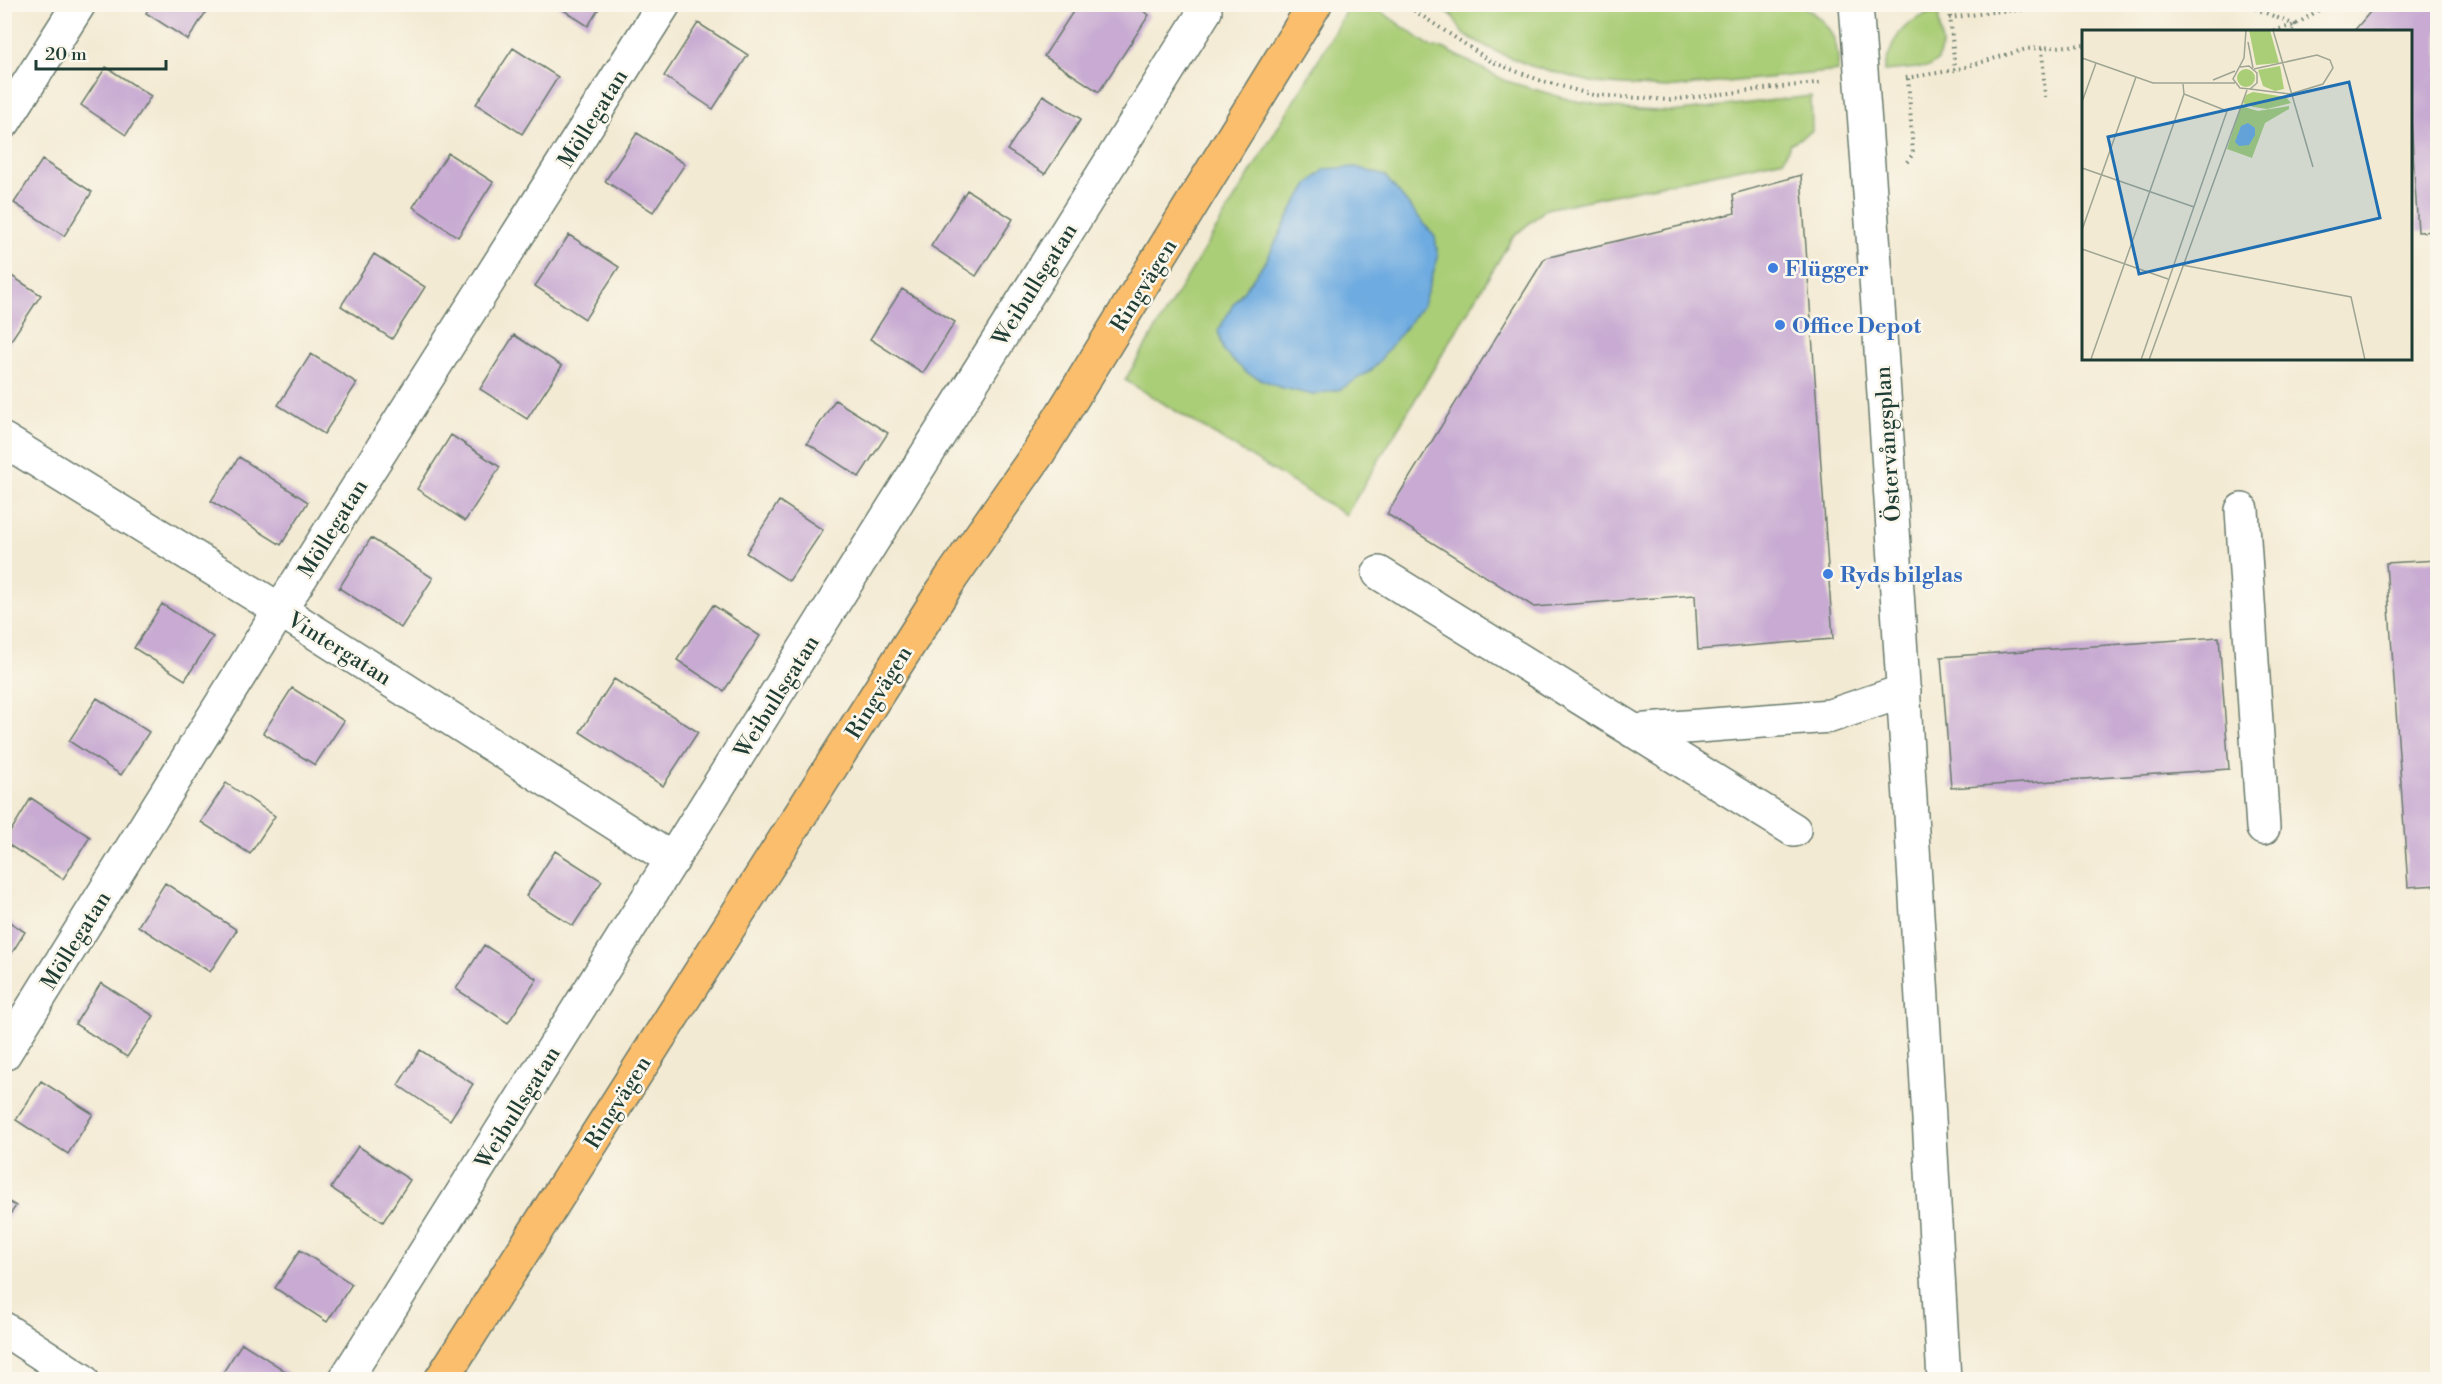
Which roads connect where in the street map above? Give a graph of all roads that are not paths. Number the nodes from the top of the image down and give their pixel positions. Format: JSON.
{"nodes":[{"id":1,"x":79,"y":4,"type":"edge"},
{"id":2,"x":664,"y":4,"type":"edge"},
{"id":3,"x":1315,"y":4,"type":"edge"},
{"id":4,"x":1856,"y":4,"type":"edge"},
{"id":5,"x":1204,"y":8,"type":"edge"},
{"id":6,"x":4,"y":122,"type":"edge"},
{"id":7,"x":4,"y":440,"type":"edge"},
{"id":8,"x":2242,"y":510,"type":"dead end"},
{"id":9,"x":1379,"y":573,"type":"dead end"},
{"id":10,"x":280,"y":610,"type":"junction"},
{"id":11,"x":1904,"y":691,"type":"junction"},
{"id":12,"x":1633,"y":731,"type":"junction"},
{"id":13,"x":2263,"y":828,"type":"dead end"},
{"id":14,"x":1794,"y":830,"type":"dead end"},
{"id":15,"x":673,"y":860,"type":"junction"},
{"id":16,"x":4,"y":1054,"type":"edge"},
{"id":17,"x":4,"y":1329,"type":"edge"},
{"id":18,"x":82,"y":1380,"type":"edge"},
{"id":19,"x":345,"y":1380,"type":"edge"},
{"id":20,"x":441,"y":1380,"type":"edge"},
{"id":21,"x":1944,"y":1380,"type":"edge"}],
"edges":[{"from":1,"to":6,"type":"street"},
{"from":2,"to":10,"type":"street","name":"Möllegatan"},
{"from":3,"to":20,"type":"main road","name":"Ringvägen"},
{"from":4,"to":11,"type":"street","name":"Östervångsplan"},
{"from":5,"to":15,"type":"street","name":"Weibullsgatan"},
{"from":7,"to":10,"type":"street","name":"Vintergatan"},
{"from":8,"to":13,"type":"street"},
{"from":9,"to":12,"type":"street"},
{"from":10,"to":15,"type":"street","name":"Vintergatan"},
{"from":10,"to":16,"type":"street","name":"Möllegatan"},
{"from":11,"to":12,"type":"street"},
{"from":11,"to":21,"type":"street","name":"Östervångsplan"},
{"from":12,"to":14,"type":"street"},
{"from":15,"to":19,"type":"street","name":"Weibullsgatan"},
{"from":17,"to":18,"type":"street"}]}
